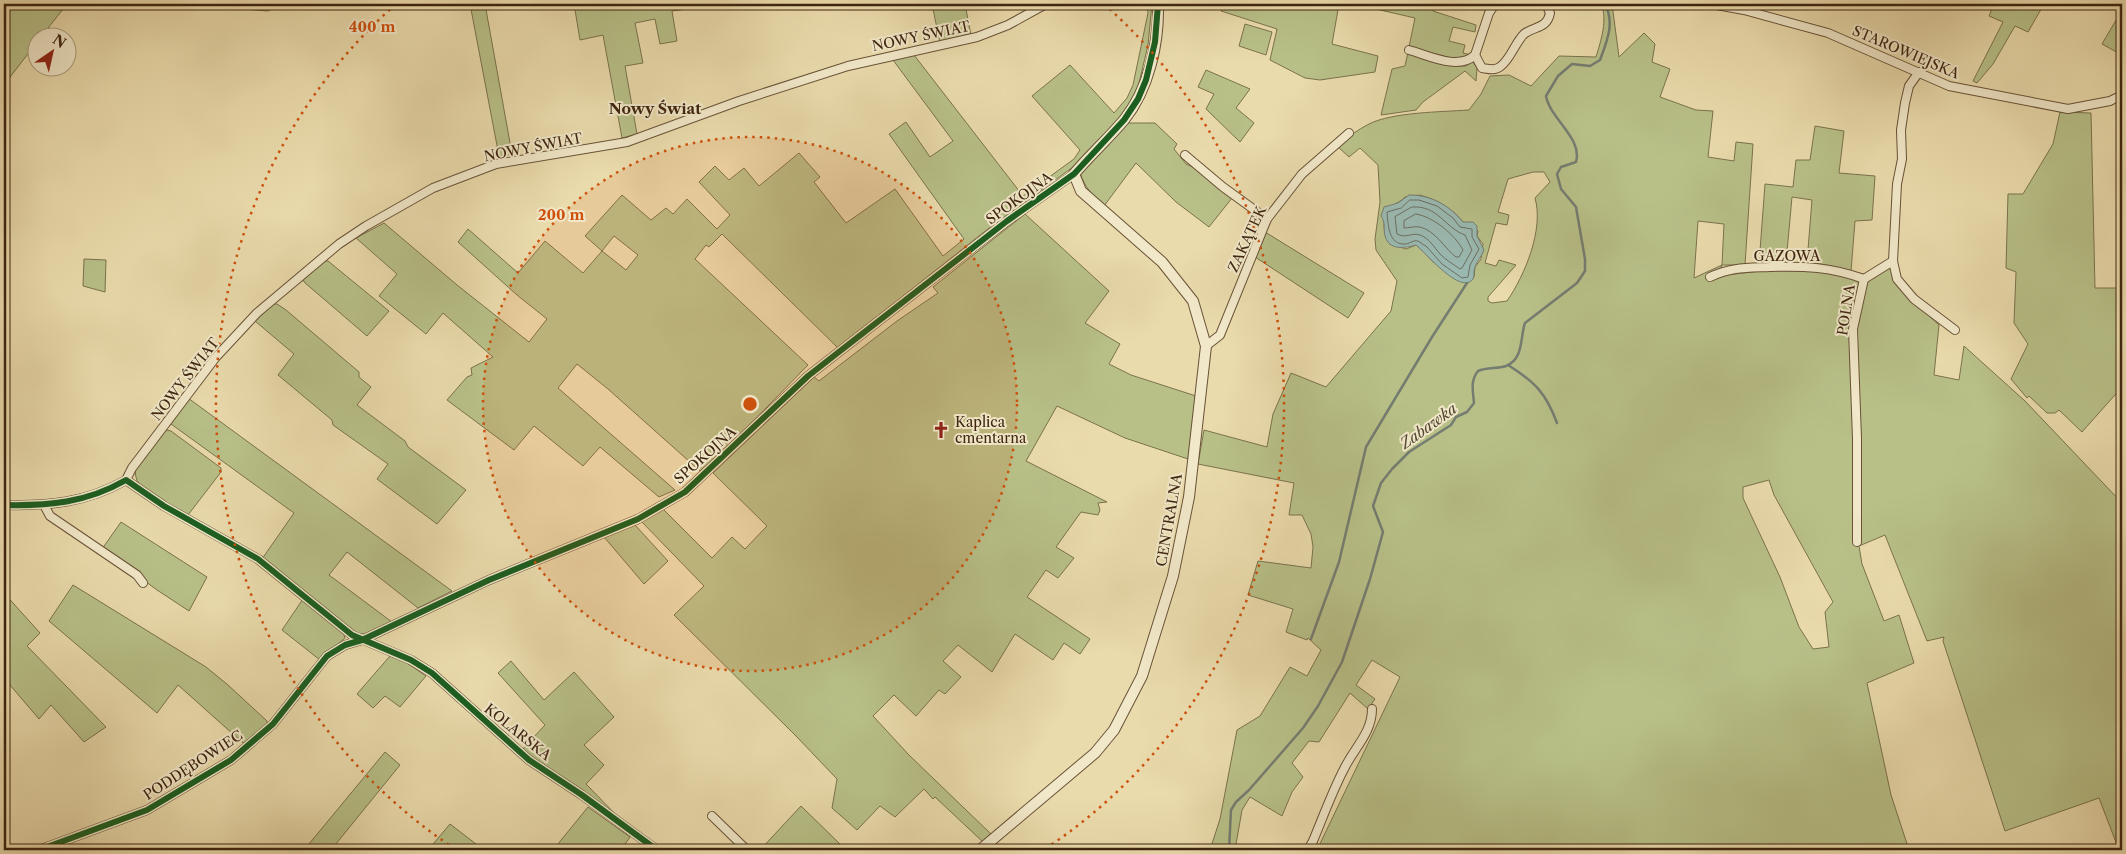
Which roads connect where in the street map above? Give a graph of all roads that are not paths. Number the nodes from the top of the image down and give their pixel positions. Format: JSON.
{"nodes":[{"id":1,"x":1046,"y":4,"type":"edge"},
{"id":2,"x":1158,"y":4,"type":"edge"},
{"id":3,"x":1495,"y":4,"type":"edge"},
{"id":4,"x":1546,"y":4,"type":"edge"},
{"id":5,"x":1711,"y":4,"type":"edge"},
{"id":6,"x":1409,"y":50,"type":"dead end"},
{"id":7,"x":1475,"y":55,"type":"junction"},
{"id":8,"x":1920,"y":72,"type":"junction"},
{"id":9,"x":2122,"y":95,"type":"edge"},
{"id":10,"x":1350,"y":133,"type":"dead end"},
{"id":11,"x":1185,"y":155,"type":"dead end"},
{"id":12,"x":1074,"y":174,"type":"junction"},
{"id":13,"x":1267,"y":219,"type":"junction"},
{"id":14,"x":1893,"y":262,"type":"junction"},
{"id":15,"x":1710,"y":277,"type":"dead end"},
{"id":16,"x":1864,"y":279,"type":"junction"},
{"id":17,"x":1955,"y":330,"type":"dead end"},
{"id":18,"x":1206,"y":346,"type":"junction"},
{"id":19,"x":126,"y":480,"type":"junction"},
{"id":20,"x":4,"y":505,"type":"edge"},
{"id":21,"x":44,"y":506,"type":"junction"},
{"id":22,"x":1858,"y":542,"type":"dead end"},
{"id":23,"x":143,"y":583,"type":"dead end"},
{"id":24,"x":358,"y":641,"type":"junction"},
{"id":25,"x":1372,"y":709,"type":"dead end"},
{"id":26,"x":712,"y":816,"type":"dead end"},
{"id":27,"x":984,"y":849,"type":"edge"},
{"id":28,"x":39,"y":850,"type":"edge"},
{"id":29,"x":656,"y":850,"type":"edge"},
{"id":30,"x":747,"y":850,"type":"edge"},
{"id":31,"x":1302,"y":850,"type":"edge"}],
"edges":[{"from":1,"to":19,"type":"street","name":"NOWY ŚWIAT"},
{"from":2,"to":12,"type":"street"},
{"from":3,"to":7,"type":"street"},
{"from":4,"to":7,"type":"street"},
{"from":5,"to":8,"type":"street","name":"STAROWIEJSKA"},
{"from":6,"to":7,"type":"street"},
{"from":8,"to":9,"type":"street","name":"STAROWIEJSKA"},
{"from":8,"to":14,"type":"street"},
{"from":10,"to":13,"type":"street","name":"ZAKĄTEK"},
{"from":11,"to":13,"type":"street"},
{"from":12,"to":18,"type":"street","name":"CENTRALNA"},
{"from":12,"to":24,"type":"street","name":"SPOKOJNA"},
{"from":13,"to":18,"type":"street","name":"ZAKĄTEK"},
{"from":14,"to":16,"type":"street","name":"POLNA"},
{"from":14,"to":17,"type":"street"},
{"from":15,"to":16,"type":"street","name":"GAZOWA"},
{"from":16,"to":22,"type":"street","name":"POLNA"},
{"from":18,"to":27,"type":"street","name":"CENTRALNA"},
{"from":19,"to":21,"type":"street"},
{"from":19,"to":24,"type":"street","name":"KOLARSKA"},
{"from":20,"to":21,"type":"street"},
{"from":21,"to":23,"type":"street"},
{"from":24,"to":28,"type":"street","name":"PODDĘBOWIEC"},
{"from":24,"to":29,"type":"street","name":"KOLARSKA"},
{"from":25,"to":31,"type":"street"},
{"from":26,"to":30,"type":"street"}]}
